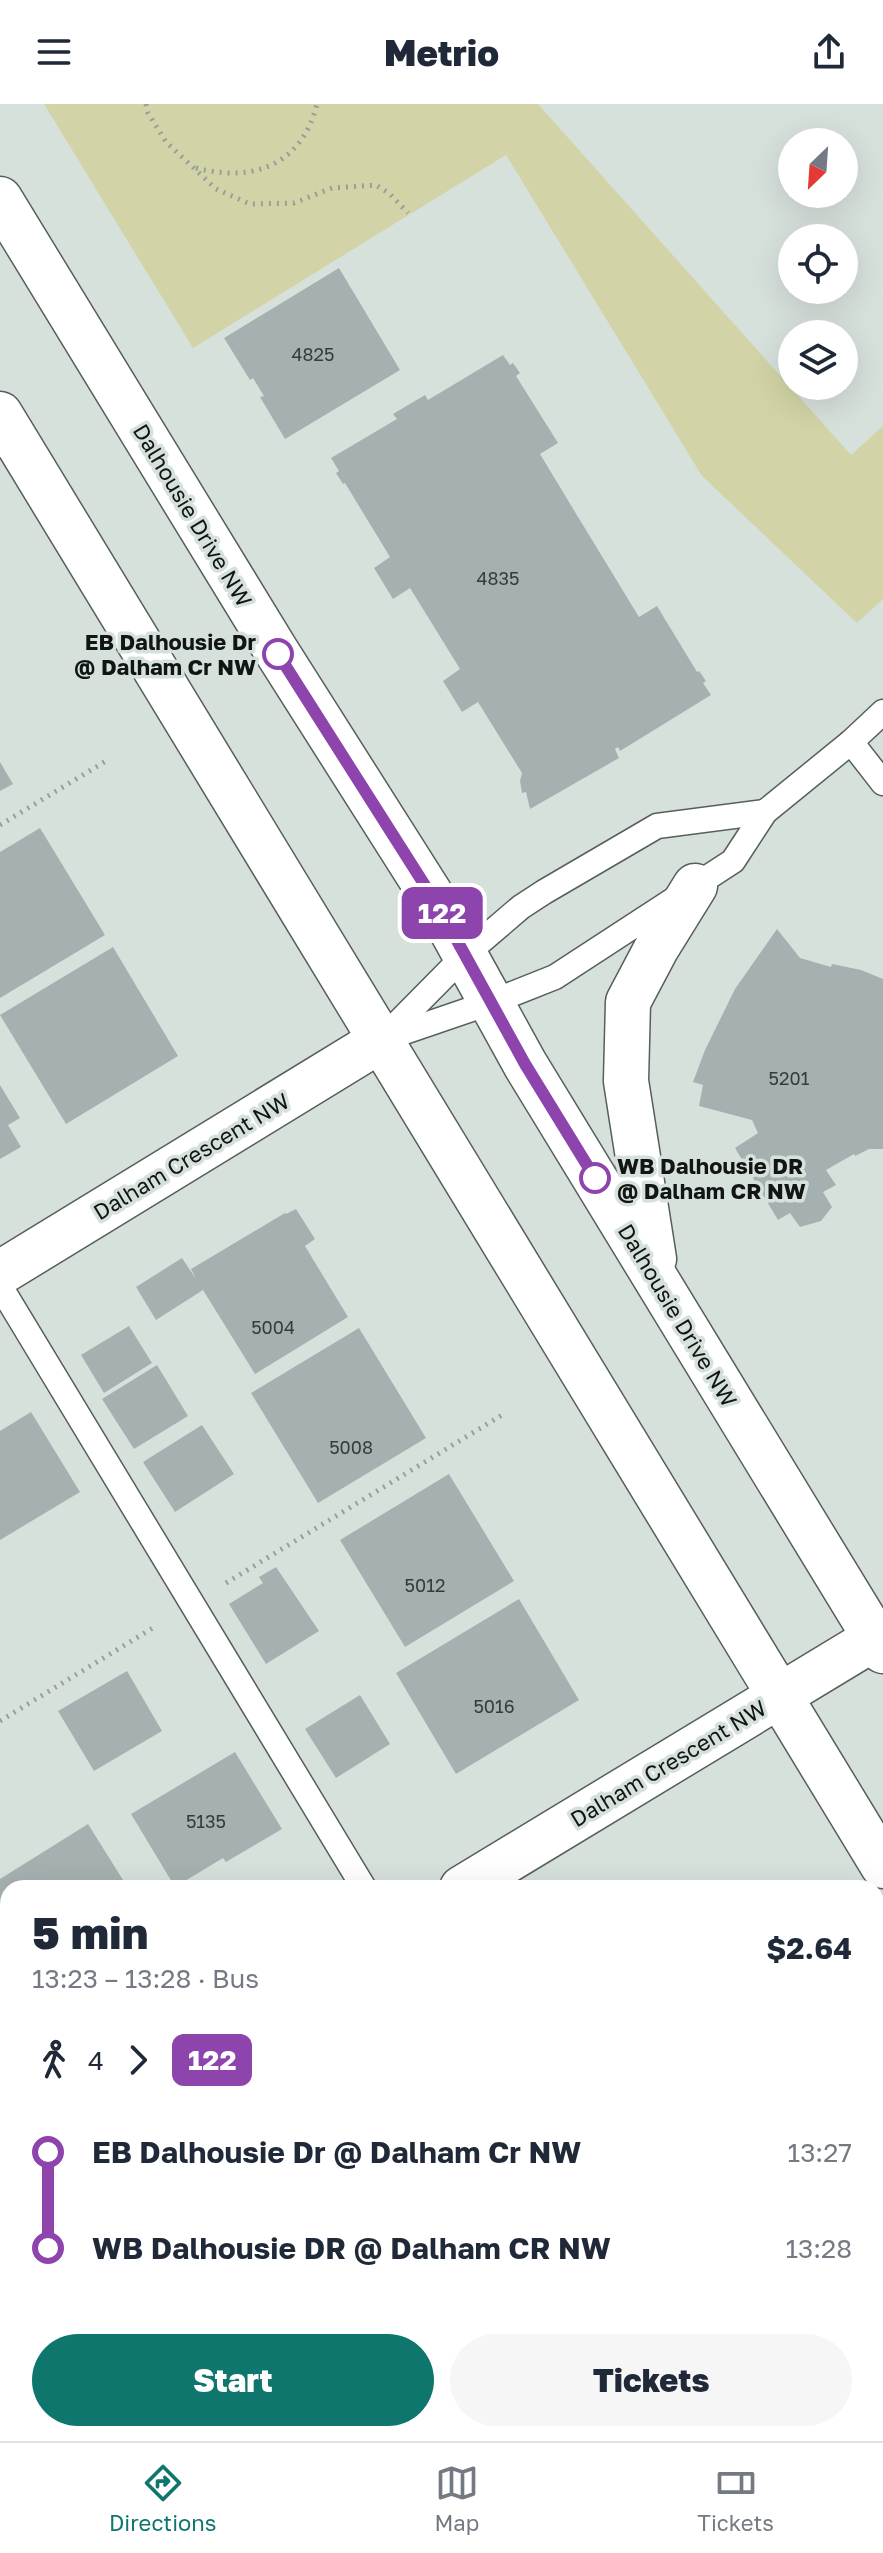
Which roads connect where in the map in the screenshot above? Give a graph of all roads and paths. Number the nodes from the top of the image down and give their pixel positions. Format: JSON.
{"nodes":[{"id":1,"x":146,"y":104,"type":"edge"},
{"id":2,"x":317,"y":104,"type":"edge"},
{"id":3,"x":195,"y":168,"type":"junction"},
{"id":4,"x":0,"y":199,"type":"edge"},
{"id":5,"x":408,"y":213,"type":"dead end"},
{"id":6,"x":0,"y":414,"type":"edge"},
{"id":7,"x":883,"y":712,"type":"edge"},
{"id":8,"x":851,"y":742,"type":"junction"},
{"id":9,"x":106,"y":761,"type":"dead end"},
{"id":10,"x":883,"y":783,"type":"edge"},
{"id":11,"x":765,"y":812,"type":"junction"},
{"id":12,"x":0,"y":825,"type":"edge"},
{"id":13,"x":695,"y":886,"type":"junction"},
{"id":14,"x":466,"y":954,"type":"junction"},
{"id":15,"x":492,"y":1002,"type":"junction"},
{"id":16,"x":381,"y":1040,"type":"junction"},
{"id":17,"x":0,"y":1273,"type":"edge"},
{"id":18,"x":657,"y":1281,"type":"junction"},
{"id":19,"x":0,"y":1286,"type":"edge"},
{"id":20,"x":502,"y":1415,"type":"dead end"},
{"id":21,"x":192,"y":1603,"type":"junction"},
{"id":22,"x":879,"y":1645,"type":"edge"},
{"id":23,"x":780,"y":1695,"type":"junction"},
{"id":24,"x":0,"y":1721,"type":"edge"},
{"id":25,"x":883,"y":1866,"type":"edge"},
{"id":26,"x":359,"y":1880,"type":"edge"},
{"id":27,"x":475,"y":1880,"type":"edge"}],
"edges":[{"from":1,"to":3,"type":"path"},
{"from":2,"to":3,"type":"path"},
{"from":3,"to":5,"type":"path"},
{"from":4,"to":14,"type":"street","name":"Dalhousie Drive NW"},
{"from":6,"to":16,"type":"street"},
{"from":7,"to":8,"type":"lane"},
{"from":8,"to":10,"type":"lane"},
{"from":8,"to":11,"type":"lane"},
{"from":9,"to":12,"type":"path"},
{"from":11,"to":13,"type":"lane"},
{"from":11,"to":14,"type":"lane"},
{"from":13,"to":15,"type":"lane"},
{"from":13,"to":18,"type":"street"},
{"from":14,"to":15,"type":"street","name":"Dalhousie Drive NW"},
{"from":14,"to":16,"type":"lane"},
{"from":15,"to":16,"type":"lane"},
{"from":15,"to":18,"type":"street","name":"Dalhousie Drive NW"},
{"from":16,"to":17,"type":"street","name":"Dalham Crescent NW"},
{"from":16,"to":23,"type":"street"},
{"from":18,"to":22,"type":"street","name":"Dalhousie Drive NW"},
{"from":19,"to":21,"type":"lane"},
{"from":20,"to":21,"type":"path"},
{"from":21,"to":24,"type":"path"},
{"from":21,"to":26,"type":"lane"},
{"from":22,"to":23,"type":"street","name":"Dalham Crescent NW"},
{"from":23,"to":25,"type":"street"},
{"from":23,"to":27,"type":"street","name":"Dalham Crescent NW"}]}
